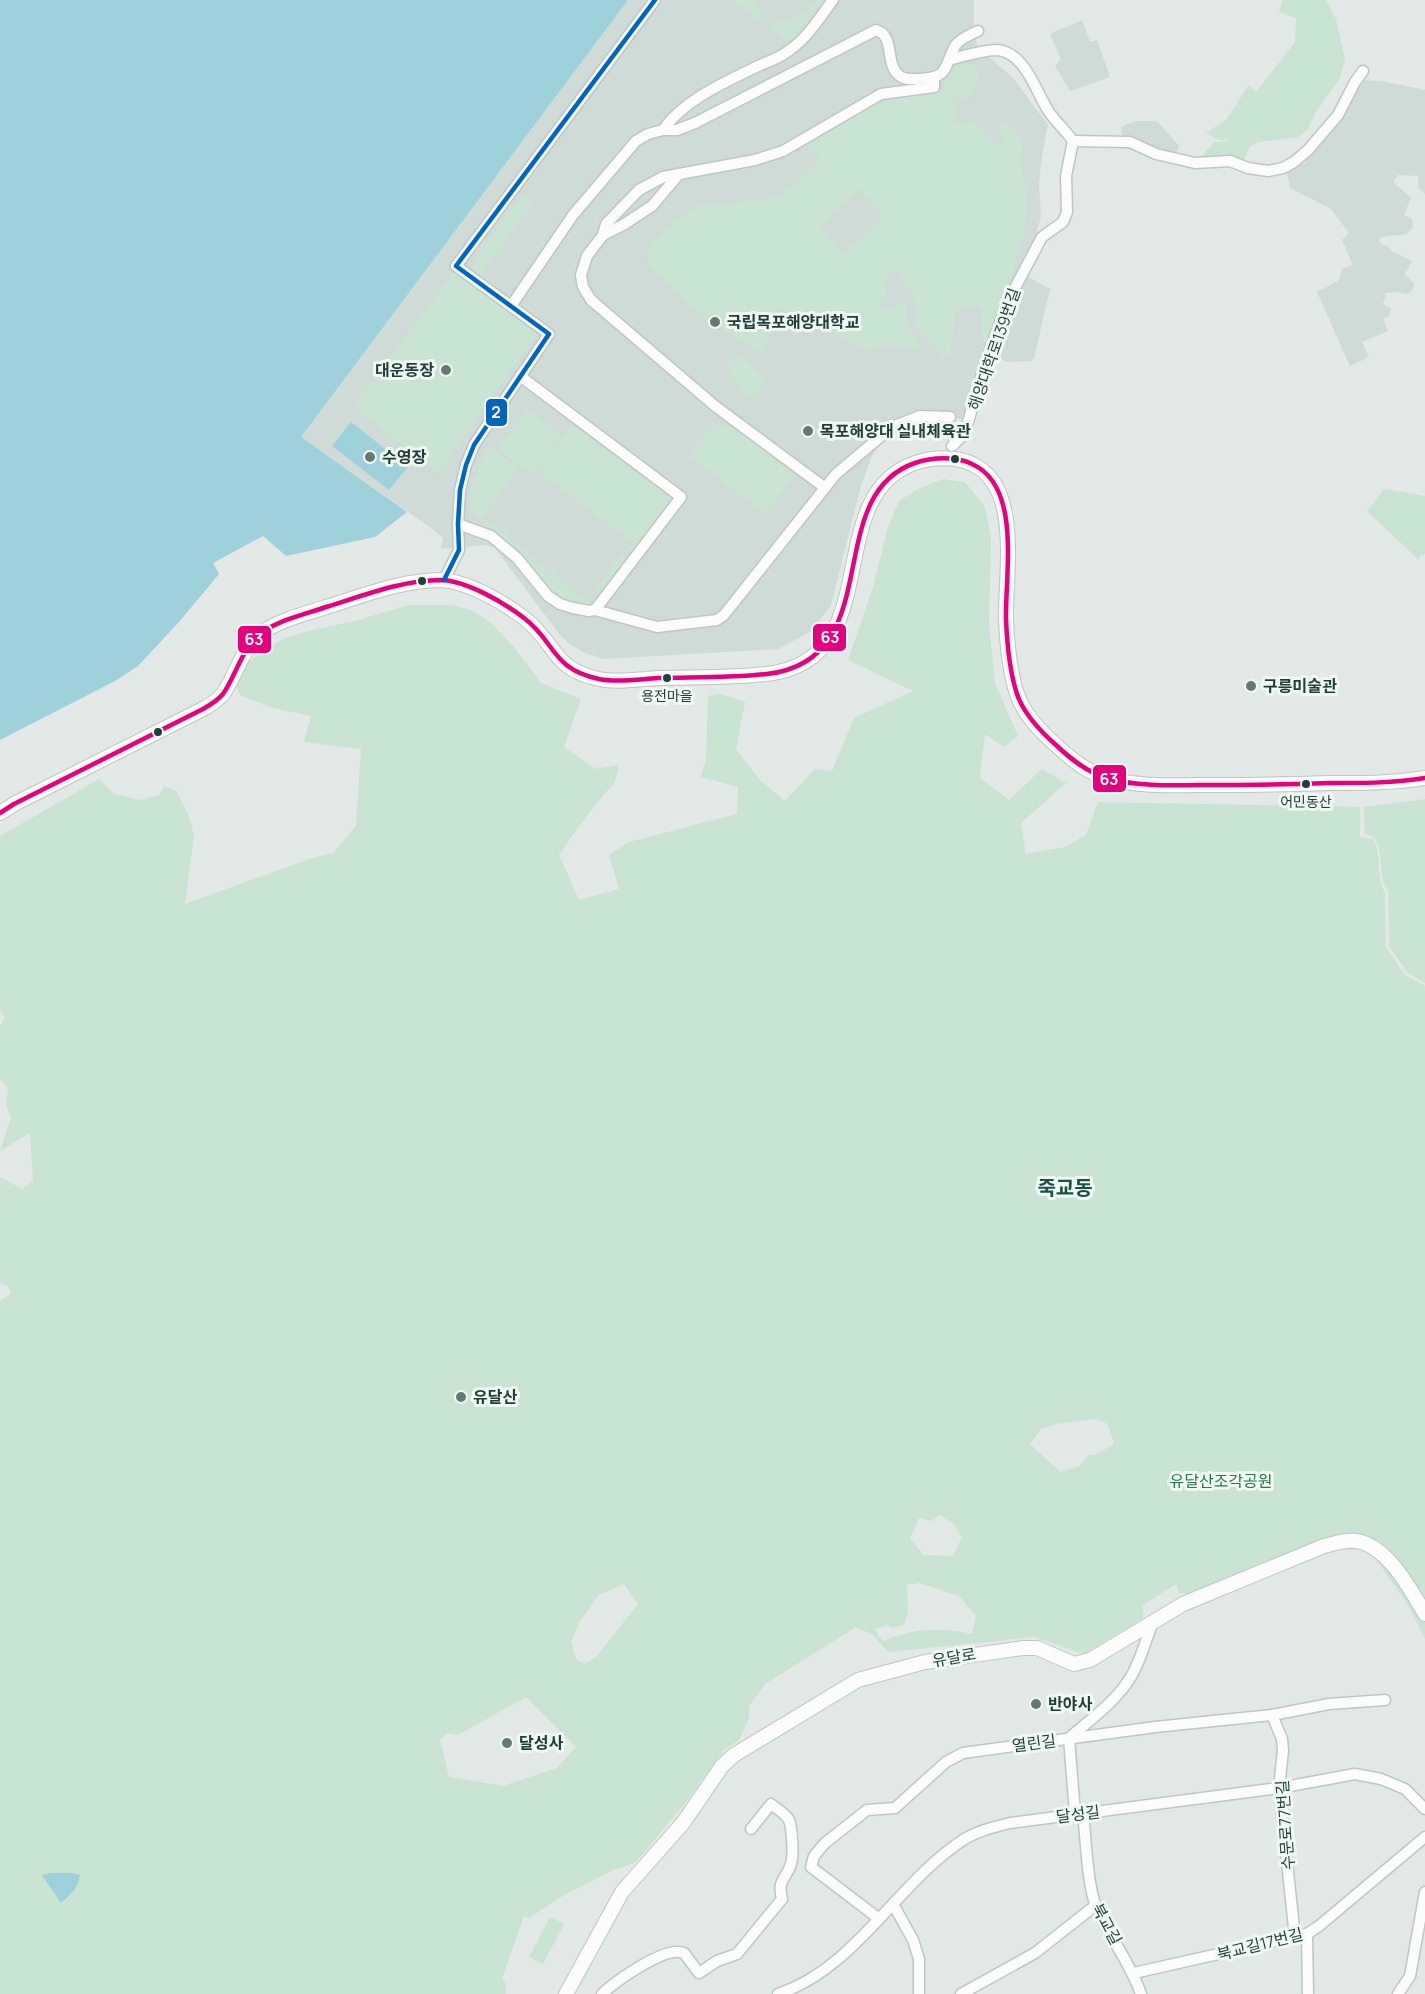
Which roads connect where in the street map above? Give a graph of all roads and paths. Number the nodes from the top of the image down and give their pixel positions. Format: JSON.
{"nodes":[{"id":1,"x":654,"y":0,"type":"edge"},
{"id":2,"x":833,"y":0,"type":"edge"},
{"id":3,"x":978,"y":31,"type":"dead end"},
{"id":4,"x":951,"y":59,"type":"junction"},
{"id":5,"x":1363,"y":71,"type":"dead end"},
{"id":6,"x":934,"y":79,"type":"junction"},
{"id":7,"x":663,"y":129,"type":"junction"},
{"id":8,"x":1073,"y":141,"type":"junction"},
{"id":9,"x":680,"y":174,"type":"junction"},
{"id":10,"x":603,"y":235,"type":"junction"},
{"id":11,"x":510,"y":306,"type":"junction"},
{"id":12,"x":520,"y":376,"type":"junction"},
{"id":13,"x":950,"y":417,"type":"dead end"},
{"id":14,"x":952,"y":446,"type":"dead end"},
{"id":15,"x":824,"y":487,"type":"junction"},
{"id":16,"x":458,"y":524,"type":"junction"},
{"id":17,"x":444,"y":580,"type":"junction"},
{"id":18,"x":595,"y":610,"type":"junction"},
{"id":19,"x":1425,"y":778,"type":"edge"},
{"id":20,"x":0,"y":813,"type":"edge"},
{"id":21,"x":1425,"y":1614,"type":"edge"},
{"id":22,"x":1153,"y":1622,"type":"junction"},
{"id":23,"x":1385,"y":1700,"type":"dead end"},
{"id":24,"x":1272,"y":1714,"type":"junction"},
{"id":25,"x":1069,"y":1738,"type":"junction"},
{"id":26,"x":1279,"y":1788,"type":"junction"},
{"id":27,"x":1425,"y":1809,"type":"edge"},
{"id":28,"x":1079,"y":1814,"type":"junction"},
{"id":29,"x":751,"y":1829,"type":"dead end"},
{"id":30,"x":1425,"y":1837,"type":"edge"},
{"id":31,"x":1425,"y":1892,"type":"edge"},
{"id":32,"x":892,"y":1904,"type":"junction"},
{"id":33,"x":1096,"y":1905,"type":"junction"},
{"id":34,"x":878,"y":1918,"type":"junction"},
{"id":35,"x":1306,"y":1934,"type":"junction"},
{"id":36,"x":1295,"y":1937,"type":"junction"},
{"id":37,"x":1134,"y":1973,"type":"junction"},
{"id":38,"x":566,"y":1994,"type":"edge"},
{"id":39,"x":602,"y":1994,"type":"edge"},
{"id":40,"x":778,"y":1994,"type":"edge"},
{"id":41,"x":919,"y":1994,"type":"edge"},
{"id":42,"x":961,"y":1994,"type":"edge"},
{"id":43,"x":1141,"y":1994,"type":"edge"},
{"id":44,"x":1308,"y":1994,"type":"edge"},
{"id":45,"x":1398,"y":1994,"type":"edge"}],
"edges":[{"from":1,"to":11,"type":"street"},
{"from":2,"to":7,"type":"street"},
{"from":3,"to":4,"type":"street"},
{"from":4,"to":6,"type":"street"},
{"from":4,"to":8,"type":"street"},
{"from":5,"to":8,"type":"street"},
{"from":6,"to":7,"type":"street"},
{"from":6,"to":9,"type":"street"},
{"from":7,"to":11,"type":"street"},
{"from":8,"to":14,"type":"street","name":"해양대학로139번길"},
{"from":9,"to":10,"type":"street"},
{"from":9,"to":10,"type":"street"},
{"from":10,"to":15,"type":"street"},
{"from":11,"to":12,"type":"street"},
{"from":12,"to":16,"type":"street"},
{"from":12,"to":18,"type":"street"},
{"from":13,"to":15,"type":"street"},
{"from":15,"to":18,"type":"street"},
{"from":16,"to":17,"type":"street"},
{"from":16,"to":18,"type":"street"},
{"from":17,"to":19,"type":"street"},
{"from":17,"to":20,"type":"street"},
{"from":21,"to":22,"type":"street","name":"유달로"},
{"from":22,"to":25,"type":"street"},
{"from":22,"to":38,"type":"street","name":"유달로"},
{"from":23,"to":24,"type":"street","name":"열린길"},
{"from":24,"to":25,"type":"street","name":"열린길"},
{"from":24,"to":26,"type":"street","name":"수문로77번길"},
{"from":25,"to":28,"type":"street","name":"북교길"},
{"from":25,"to":34,"type":"street","name":"열린길"},
{"from":26,"to":27,"type":"street","name":"달성길"},
{"from":26,"to":28,"type":"street","name":"달성길"},
{"from":26,"to":36,"type":"street","name":"수문로77번길"},
{"from":28,"to":32,"type":"street","name":"달성길"},
{"from":28,"to":33,"type":"street","name":"북교길"},
{"from":29,"to":39,"type":"street"},
{"from":30,"to":35,"type":"street","name":"북교길17번길"},
{"from":31,"to":45,"type":"street"},
{"from":32,"to":34,"type":"street","name":"달성길"},
{"from":32,"to":41,"type":"street"},
{"from":33,"to":37,"type":"street","name":"북교길"},
{"from":33,"to":42,"type":"street"},
{"from":34,"to":40,"type":"street","name":"달성길"},
{"from":35,"to":36,"type":"street","name":"북교길17번길"},
{"from":35,"to":44,"type":"street"},
{"from":36,"to":37,"type":"street","name":"북교길17번길"},
{"from":37,"to":43,"type":"street","name":"북교길"}]}
